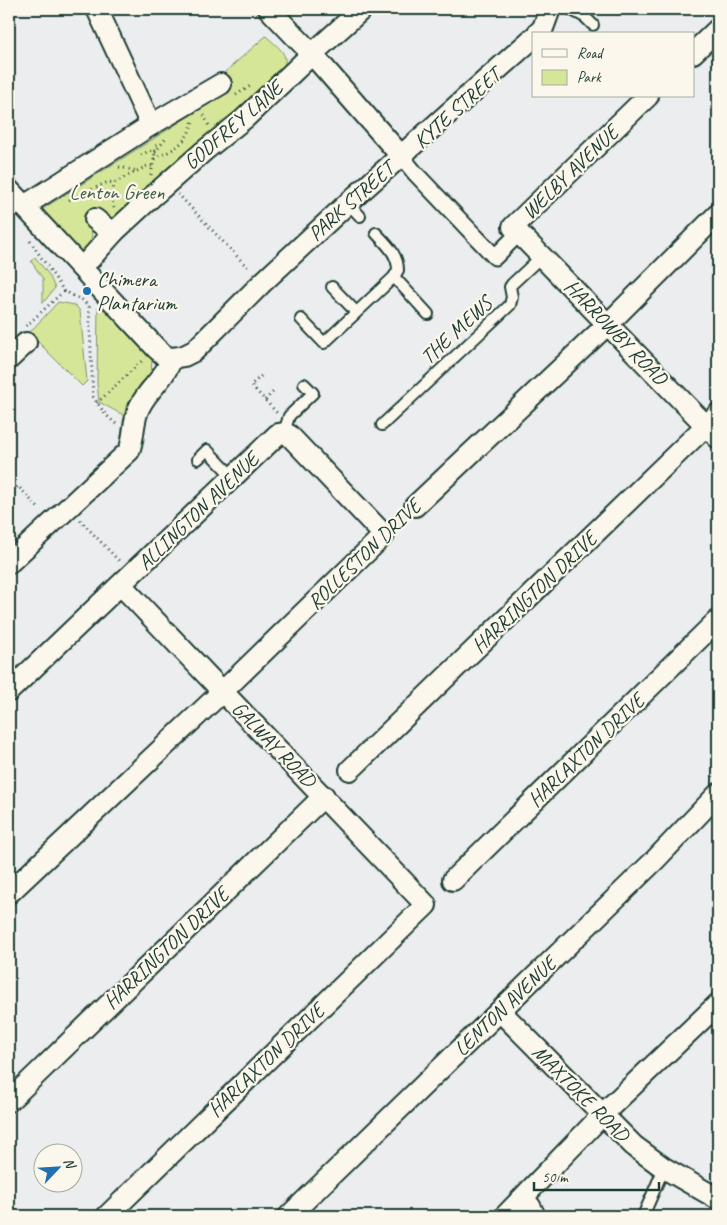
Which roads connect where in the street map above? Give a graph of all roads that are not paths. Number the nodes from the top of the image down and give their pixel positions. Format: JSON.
{"nodes":[{"id":1,"x":97,"y":9,"type":"edge"},
{"id":2,"x":269,"y":9,"type":"edge"},
{"id":3,"x":362,"y":9,"type":"edge"},
{"id":4,"x":550,"y":9,"type":"edge"},
{"id":5,"x":570,"y":9,"type":"edge"},
{"id":6,"x":593,"y":26,"type":"dead end"},
{"id":7,"x":718,"y":29,"type":"edge"},
{"id":8,"x":539,"y":32,"type":"edge"},
{"id":9,"x":532,"y":39,"type":"edge"},
{"id":10,"x":694,"y":52,"type":"edge"},
{"id":11,"x":312,"y":54,"type":"junction"},
{"id":12,"x":221,"y":84,"type":"dead end"},
{"id":13,"x":646,"y":98,"type":"edge"},
{"id":14,"x":151,"y":125,"type":"junction"},
{"id":15,"x":402,"y":157,"type":"junction"},
{"id":16,"x":13,"y":196,"type":"edge"},
{"id":17,"x":718,"y":214,"type":"edge"},
{"id":18,"x":95,"y":219,"type":"dead end"},
{"id":19,"x":516,"y":230,"type":"junction"},
{"id":20,"x":114,"y":232,"type":"junction"},
{"id":21,"x":376,"y":233,"type":"dead end"},
{"id":22,"x":542,"y":256,"type":"junction"},
{"id":23,"x":90,"y":258,"type":"dead end"},
{"id":24,"x":394,"y":277,"type":"junction"},
{"id":25,"x":332,"y":287,"type":"dead end"},
{"id":26,"x":356,"y":312,"type":"junction"},
{"id":27,"x":428,"y":314,"type":"dead end"},
{"id":28,"x":301,"y":319,"type":"dead end"},
{"id":29,"x":608,"y":323,"type":"junction"},
{"id":30,"x":25,"y":335,"type":"road end"},
{"id":31,"x":164,"y":353,"type":"junction"},
{"id":32,"x":9,"y":359,"type":"edge"},
{"id":33,"x":304,"y":384,"type":"dead end"},
{"id":34,"x":382,"y":425,"type":"dead end"},
{"id":35,"x":714,"y":426,"type":"edge"},
{"id":36,"x":284,"y":433,"type":"junction"},
{"id":37,"x":198,"y":459,"type":"dead end"},
{"id":38,"x":233,"y":477,"type":"junction"},
{"id":39,"x":415,"y":506,"type":"dead end"},
{"id":40,"x":9,"y":563,"type":"edge"},
{"id":41,"x":126,"y":580,"type":"junction"},
{"id":42,"x":718,"y":620,"type":"edge"},
{"id":43,"x":9,"y":691,"type":"edge"},
{"id":44,"x":223,"y":691,"type":"junction"},
{"id":45,"x":350,"y":770,"type":"dead end"},
{"id":46,"x":718,"y":794,"type":"edge"},
{"id":47,"x":324,"y":796,"type":"junction"},
{"id":48,"x":453,"y":880,"type":"dead end"},
{"id":49,"x":9,"y":893,"type":"edge"},
{"id":50,"x":426,"y":904,"type":"joint"},
{"id":51,"x":718,"y":1004,"type":"edge"},
{"id":52,"x":500,"y":1011,"type":"junction"},
{"id":53,"x":9,"y":1101,"type":"edge"},
{"id":54,"x":602,"y":1115,"type":"junction"},
{"id":55,"x":664,"y":1168,"type":"junction"},
{"id":56,"x":522,"y":1199,"type":"junction"},
{"id":57,"x":718,"y":1199,"type":"edge"},
{"id":58,"x":107,"y":1216,"type":"edge"},
{"id":59,"x":289,"y":1216,"type":"edge"},
{"id":60,"x":505,"y":1216,"type":"edge"},
{"id":61,"x":535,"y":1216,"type":"edge"},
{"id":62,"x":643,"y":1216,"type":"edge"}],
"edges":[{"from":1,"to":14,"type":"street"},
{"from":2,"to":11,"type":"street","name":"PARK STREET"},
{"from":3,"to":11,"type":"street"},
{"from":4,"to":8,"type":"street"},
{"from":5,"to":6,"type":"lane"},
{"from":7,"to":10,"type":"street"},
{"from":9,"to":15,"type":"street","name":"KYTE STREET"},
{"from":11,"to":15,"type":"street","name":"PARK STREET"},
{"from":11,"to":20,"type":"street","name":"GODFREY LANE"},
{"from":12,"to":14,"type":"street"},
{"from":13,"to":19,"type":"street","name":"WELBY AVENUE"},
{"from":14,"to":16,"type":"street"},
{"from":15,"to":19,"type":"street"},
{"from":15,"to":31,"type":"street","name":"PARK STREET"},
{"from":16,"to":31,"type":"street"},
{"from":17,"to":29,"type":"street","name":"ROLLESTON DRIVE"},
{"from":18,"to":20,"type":"street"},
{"from":19,"to":22,"type":"street","name":"HARROWBY ROAD"},
{"from":20,"to":23,"type":"street","name":"GODFREY LANE"},
{"from":21,"to":24,"type":"lane"},
{"from":22,"to":29,"type":"street","name":"HARROWBY ROAD"},
{"from":22,"to":34,"type":"lane","name":"THE MEWS"},
{"from":24,"to":26,"type":"lane"},
{"from":24,"to":27,"type":"lane"},
{"from":25,"to":26,"type":"lane"},
{"from":26,"to":28,"type":"lane"},
{"from":29,"to":35,"type":"street","name":"HARROWBY ROAD"},
{"from":29,"to":39,"type":"street","name":"ROLLESTON DRIVE"},
{"from":30,"to":32,"type":"street"},
{"from":31,"to":40,"type":"street"},
{"from":33,"to":36,"type":"lane"},
{"from":35,"to":45,"type":"street","name":"HARRINGTON DRIVE"},
{"from":36,"to":38,"type":"street","name":"ALLINGTON AVENUE"},
{"from":36,"to":44,"type":"street","name":"ROLLESTON DRIVE"},
{"from":37,"to":38,"type":"lane"},
{"from":38,"to":41,"type":"street","name":"ALLINGTON AVENUE"},
{"from":41,"to":43,"type":"street","name":"ALLINGTON AVENUE"},
{"from":41,"to":44,"type":"street","name":"GALWAY ROAD"},
{"from":42,"to":48,"type":"street","name":"HARLAXTON DRIVE"},
{"from":44,"to":47,"type":"street","name":"GALWAY ROAD"},
{"from":44,"to":49,"type":"street","name":"ROLLESTON DRIVE"},
{"from":46,"to":52,"type":"street","name":"LENTON AVENUE"},
{"from":47,"to":50,"type":"street","name":"GALWAY ROAD"},
{"from":47,"to":53,"type":"street","name":"HARRINGTON DRIVE"},
{"from":50,"to":58,"type":"street","name":"HARLAXTON DRIVE"},
{"from":51,"to":54,"type":"street"},
{"from":52,"to":54,"type":"street","name":"MAXTOKE ROAD"},
{"from":52,"to":59,"type":"street","name":"LENTON AVENUE"},
{"from":54,"to":55,"type":"street","name":"MAXTOKE ROAD"},
{"from":54,"to":56,"type":"street"},
{"from":55,"to":57,"type":"street","name":"MAXTOKE ROAD"},
{"from":55,"to":62,"type":"lane"},
{"from":56,"to":60,"type":"street"},
{"from":56,"to":61,"type":"street"}]}
